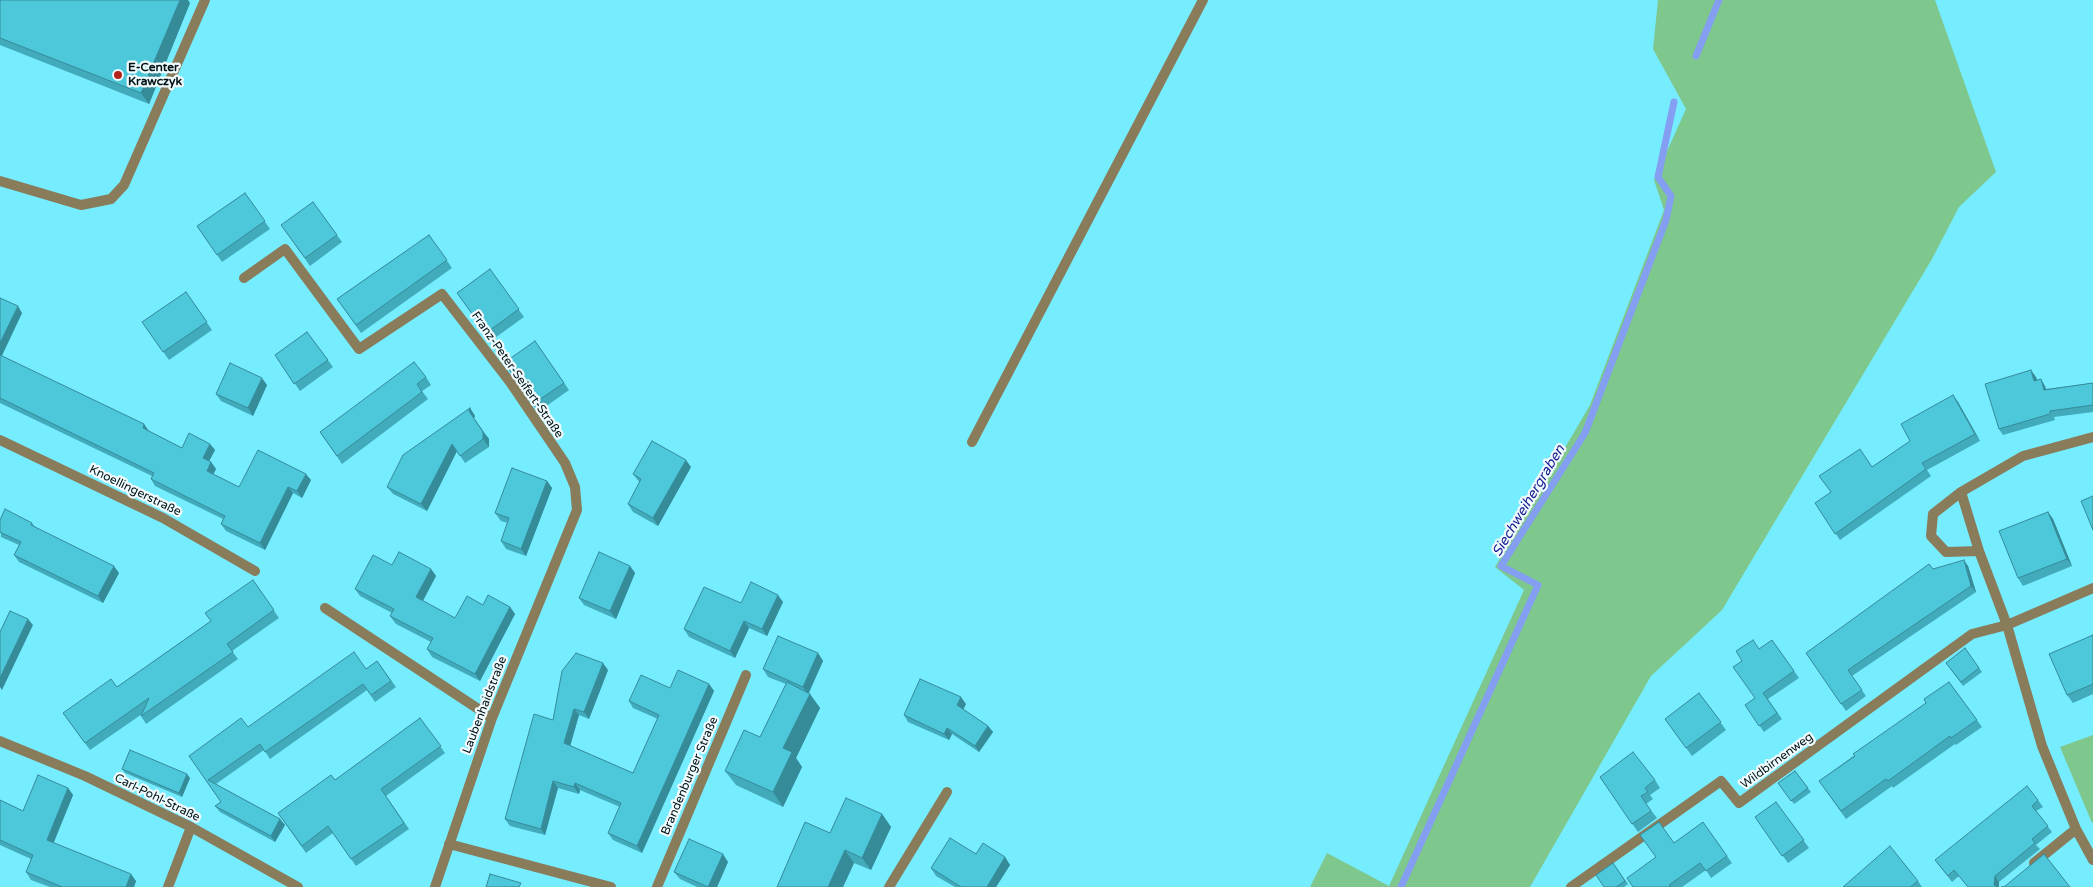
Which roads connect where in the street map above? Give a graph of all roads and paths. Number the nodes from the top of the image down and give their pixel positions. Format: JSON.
{"nodes":[{"id":1,"x":205,"y":0,"type":"edge"},
{"id":2,"x":1203,"y":0,"type":"edge"},
{"id":3,"x":0,"y":182,"type":"edge"},
{"id":4,"x":244,"y":278,"type":"dead end"},
{"id":5,"x":2093,"y":437,"type":"edge"},
{"id":6,"x":0,"y":440,"type":"edge"},
{"id":7,"x":972,"y":442,"type":"dead end"},
{"id":8,"x":1961,"y":492,"type":"junction"},
{"id":9,"x":567,"y":534,"type":"joint"},
{"id":10,"x":1979,"y":551,"type":"junction"},
{"id":11,"x":255,"y":571,"type":"dead end"},
{"id":12,"x":2093,"y":588,"type":"edge"},
{"id":13,"x":325,"y":608,"type":"dead end"},
{"id":14,"x":2007,"y":625,"type":"junction"},
{"id":15,"x":746,"y":675,"type":"dead end"},
{"id":16,"x":492,"y":718,"type":"junction"},
{"id":17,"x":0,"y":741,"type":"edge"},
{"id":18,"x":947,"y":792,"type":"dead end"},
{"id":19,"x":190,"y":827,"type":"junction"},
{"id":20,"x":2076,"y":829,"type":"junction"},
{"id":21,"x":449,"y":844,"type":"junction"},
{"id":22,"x":2093,"y":860,"type":"edge"},
{"id":23,"x":2025,"y":870,"type":"edge"},
{"id":24,"x":168,"y":887,"type":"edge"},
{"id":25,"x":298,"y":887,"type":"edge"},
{"id":26,"x":435,"y":887,"type":"edge"},
{"id":27,"x":611,"y":887,"type":"edge"},
{"id":28,"x":656,"y":887,"type":"edge"},
{"id":29,"x":889,"y":887,"type":"edge"},
{"id":30,"x":1571,"y":887,"type":"edge"}],
"edges":[{"from":1,"to":3,"type":"street"},
{"from":2,"to":7,"type":"street"},
{"from":4,"to":9,"type":"street","name":"Franz-Peter-Seifert-Straße"},
{"from":5,"to":8,"type":"street"},
{"from":6,"to":11,"type":"street","name":"Knoellingerstraße"},
{"from":8,"to":10,"type":"street"},
{"from":8,"to":10,"type":"street"},
{"from":9,"to":16,"type":"street","name":"Laubenhaidstraße"},
{"from":10,"to":14,"type":"street"},
{"from":12,"to":14,"type":"street","name":"Wildbirnenweg"},
{"from":13,"to":16,"type":"street"},
{"from":14,"to":20,"type":"street"},
{"from":14,"to":30,"type":"street","name":"Wildbirnenweg"},
{"from":15,"to":28,"type":"street","name":"Brandenburger Straße"},
{"from":16,"to":21,"type":"street","name":"Laubenhaidstraße"},
{"from":17,"to":19,"type":"street","name":"Carl-Pohl-Straße"},
{"from":18,"to":29,"type":"street"},
{"from":19,"to":24,"type":"street"},
{"from":19,"to":25,"type":"street","name":"Carl-Pohl-Straße"},
{"from":20,"to":22,"type":"street"},
{"from":20,"to":23,"type":"street"},
{"from":21,"to":26,"type":"street","name":"Laubenhaidstraße"},
{"from":21,"to":27,"type":"street"}]}
